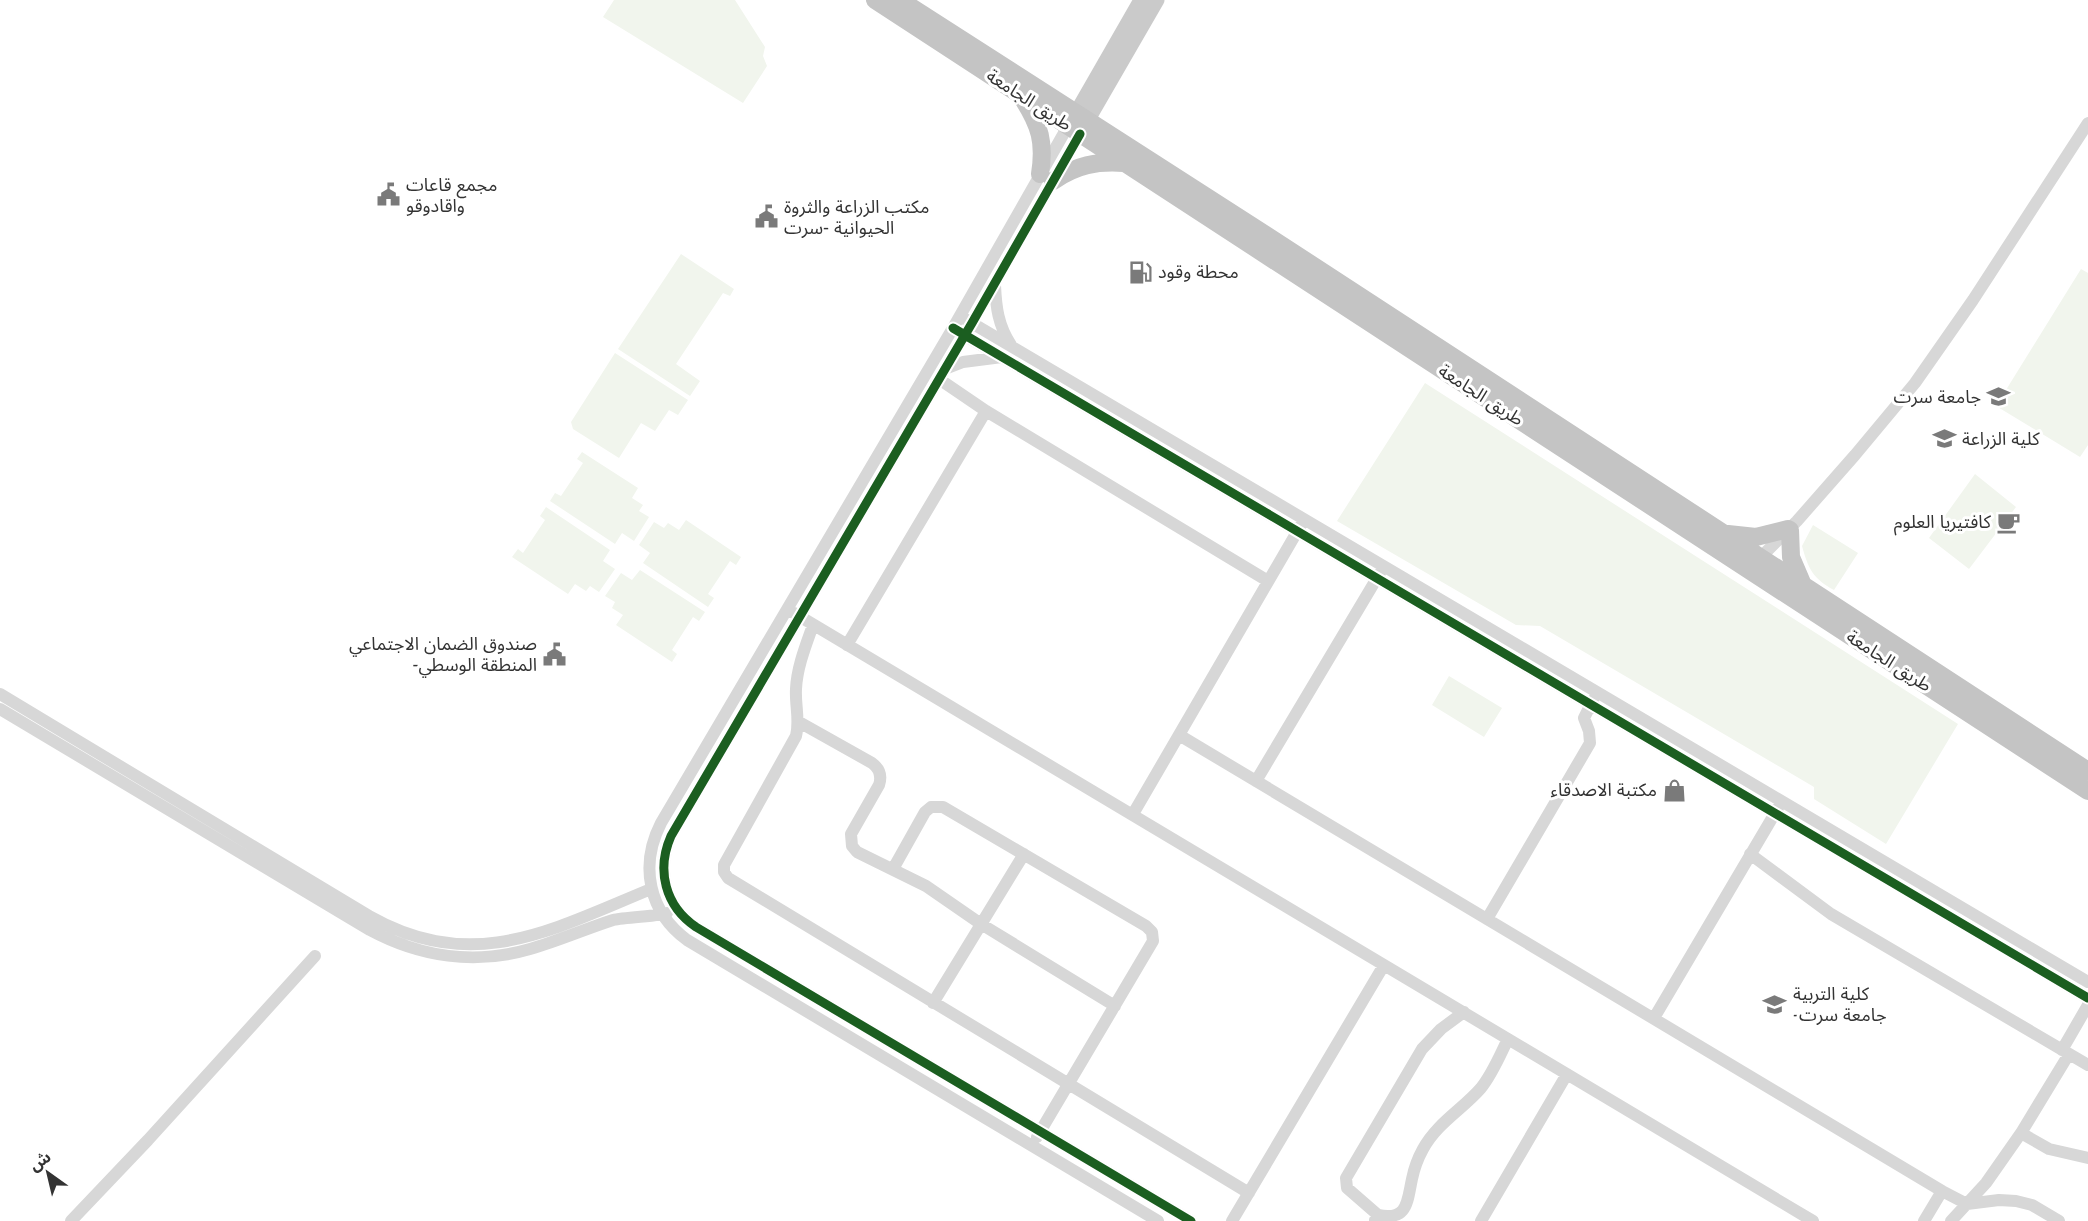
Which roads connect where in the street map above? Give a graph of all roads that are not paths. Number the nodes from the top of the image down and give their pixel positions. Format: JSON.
{"nodes":[{"id":1,"x":875,"y":0,"type":"edge"},
{"id":2,"x":900,"y":0,"type":"edge"},
{"id":3,"x":1141,"y":0,"type":"edge"},
{"id":4,"x":1157,"y":0,"type":"edge"},
{"id":5,"x":1021,"y":95,"type":"junction"},
{"id":6,"x":1078,"y":123,"type":"junction"},
{"id":7,"x":2088,"y":123,"type":"edge"},
{"id":8,"x":1125,"y":163,"type":"junction"},
{"id":9,"x":1046,"y":178,"type":"junction"},
{"id":10,"x":1217,"y":213,"type":"junction"},
{"id":11,"x":995,"y":283,"type":"junction"},
{"id":12,"x":957,"y":322,"type":"junction"},
{"id":13,"x":972,"y":323,"type":"junction"},
{"id":14,"x":965,"y":335,"type":"junction"},
{"id":15,"x":1014,"y":348,"type":"junction"},
{"id":16,"x":1002,"y":357,"type":"junction"},
{"id":17,"x":942,"y":374,"type":"junction"},
{"id":18,"x":1463,"y":374,"type":"junction"},
{"id":19,"x":986,"y":411,"type":"junction"},
{"id":20,"x":1304,"y":520,"type":"junction"},
{"id":21,"x":1792,"y":526,"type":"junction"},
{"id":22,"x":1298,"y":531,"type":"junction"},
{"id":23,"x":1722,"y":533,"type":"junction"},
{"id":24,"x":1383,"y":566,"type":"junction"},
{"id":25,"x":1758,"y":566,"type":"junction"},
{"id":26,"x":1377,"y":578,"type":"junction"},
{"id":27,"x":1268,"y":581,"type":"junction"},
{"id":28,"x":1803,"y":585,"type":"junction"},
{"id":29,"x":788,"y":609,"type":"junction"},
{"id":30,"x":800,"y":616,"type":"junction"},
{"id":31,"x":813,"y":625,"type":"junction"},
{"id":32,"x":847,"y":645,"type":"junction"},
{"id":33,"x":1598,"y":693,"type":"junction"},
{"id":34,"x":0,"y":694,"type":"edge"},
{"id":35,"x":1590,"y":704,"type":"junction"},
{"id":36,"x":0,"y":709,"type":"edge"},
{"id":37,"x":799,"y":722,"type":"junction"},
{"id":38,"x":1179,"y":735,"type":"junction"},
{"id":39,"x":2088,"y":771,"type":"edge"},
{"id":40,"x":1256,"y":781,"type":"junction"},
{"id":41,"x":2088,"y":790,"type":"edge"},
{"id":42,"x":1782,"y":801,"type":"junction"},
{"id":43,"x":1775,"y":813,"type":"junction"},
{"id":44,"x":1133,"y":814,"type":"junction"},
{"id":45,"x":1024,"y":854,"type":"junction"},
{"id":46,"x":1750,"y":854,"type":"junction"},
{"id":47,"x":649,"y":860,"type":"junction"},
{"id":48,"x":664,"y":862,"type":"junction"},
{"id":49,"x":893,"y":869,"type":"junction"},
{"id":50,"x":651,"y":889,"type":"junction"},
{"id":51,"x":675,"y":907,"type":"junction"},
{"id":52,"x":663,"y":916,"type":"junction"},
{"id":53,"x":1487,"y":919,"type":"junction"},
{"id":54,"x":981,"y":924,"type":"junction"},
{"id":55,"x":315,"y":956,"type":"dead end"},
{"id":56,"x":1384,"y":965,"type":"junction"},
{"id":57,"x":2088,"y":982,"type":"edge"},
{"id":58,"x":2088,"y":998,"type":"edge"},
{"id":59,"x":933,"y":1003,"type":"junction"},
{"id":60,"x":2088,"y":1005,"type":"edge"},
{"id":61,"x":1115,"y":1006,"type":"junction"},
{"id":62,"x":1464,"y":1012,"type":"junction"},
{"id":63,"x":1653,"y":1018,"type":"junction"},
{"id":64,"x":1508,"y":1039,"type":"junction"},
{"id":65,"x":2066,"y":1052,"type":"junction"},
{"id":66,"x":2088,"y":1065,"type":"edge"},
{"id":67,"x":1567,"y":1074,"type":"junction"},
{"id":68,"x":1069,"y":1084,"type":"junction"},
{"id":69,"x":1040,"y":1132,"type":"junction"},
{"id":70,"x":2021,"y":1133,"type":"junction"},
{"id":71,"x":1031,"y":1146,"type":"junction"},
{"id":72,"x":2088,"y":1158,"type":"edge"},
{"id":73,"x":1942,"y":1191,"type":"junction"},
{"id":74,"x":1249,"y":1193,"type":"junction"},
{"id":75,"x":1967,"y":1204,"type":"junction"},
{"id":76,"x":1376,"y":1218,"type":"edge"},
{"id":77,"x":71,"y":1221,"type":"edge"},
{"id":78,"x":1158,"y":1221,"type":"edge"},
{"id":79,"x":1191,"y":1221,"type":"edge"},
{"id":80,"x":1232,"y":1221,"type":"edge"},
{"id":81,"x":1481,"y":1221,"type":"edge"},
{"id":82,"x":1813,"y":1221,"type":"edge"},
{"id":83,"x":1923,"y":1221,"type":"edge"},
{"id":84,"x":1951,"y":1221,"type":"edge"},
{"id":85,"x":2060,"y":1221,"type":"edge"}],
"edges":[{"from":1,"to":5,"type":"highway","name":"طريق الجامعة"},
{"from":2,"to":6,"type":"highway","name":"طريق الجامعة"},
{"from":3,"to":6,"type":"main road"},
{"from":4,"to":6,"type":"main road"},
{"from":5,"to":6,"type":"highway","name":"طريق الجامعة"},
{"from":5,"to":9,"type":"highway"},
{"from":6,"to":8,"type":"highway","name":"طريق الجامعة"},
{"from":6,"to":9,"type":"street"},
{"from":6,"to":10,"type":"highway","name":"طريق الجامعة"},
{"from":7,"to":21,"type":"street"},
{"from":8,"to":9,"type":"highway"},
{"from":8,"to":10,"type":"highway","name":"طريق الجامعة"},
{"from":9,"to":11,"type":"street"},
{"from":9,"to":12,"type":"street"},
{"from":10,"to":18,"type":"highway","name":"طريق الجامعة"},
{"from":11,"to":13,"type":"street"},
{"from":11,"to":15,"type":"street"},
{"from":12,"to":13,"type":"street"},
{"from":12,"to":14,"type":"street"},
{"from":12,"to":29,"type":"street"},
{"from":13,"to":14,"type":"street"},
{"from":13,"to":15,"type":"street"},
{"from":14,"to":16,"type":"street"},
{"from":14,"to":17,"type":"street"},
{"from":15,"to":20,"type":"street"},
{"from":16,"to":17,"type":"street"},
{"from":16,"to":22,"type":"street"},
{"from":17,"to":19,"type":"street"},
{"from":17,"to":30,"type":"street"},
{"from":18,"to":23,"type":"highway","name":"طريق الجامعة"},
{"from":18,"to":25,"type":"highway","name":"طريق الجامعة"},
{"from":19,"to":27,"type":"street"},
{"from":19,"to":32,"type":"street"},
{"from":20,"to":22,"type":"street"},
{"from":20,"to":24,"type":"street"},
{"from":21,"to":23,"type":"highway"},
{"from":21,"to":25,"type":"street"},
{"from":21,"to":28,"type":"highway"},
{"from":22,"to":26,"type":"street"},
{"from":22,"to":27,"type":"street"},
{"from":23,"to":25,"type":"highway","name":"طريق الجامعة"},
{"from":24,"to":26,"type":"street"},
{"from":24,"to":33,"type":"street"},
{"from":25,"to":28,"type":"highway","name":"طريق الجامعة"},
{"from":25,"to":41,"type":"highway","name":"طريق الجامعة"},
{"from":26,"to":35,"type":"street"},
{"from":26,"to":40,"type":"street"},
{"from":27,"to":38,"type":"street"},
{"from":28,"to":39,"type":"highway","name":"طريق الجامعة"},
{"from":29,"to":30,"type":"street"},
{"from":29,"to":47,"type":"street"},
{"from":30,"to":31,"type":"street"},
{"from":30,"to":48,"type":"street"},
{"from":31,"to":32,"type":"street"},
{"from":31,"to":37,"type":"street"},
{"from":32,"to":44,"type":"street"},
{"from":33,"to":35,"type":"street"},
{"from":33,"to":42,"type":"street"},
{"from":34,"to":50,"type":"street"},
{"from":35,"to":43,"type":"street"},
{"from":35,"to":53,"type":"street"},
{"from":36,"to":52,"type":"street"},
{"from":37,"to":49,"type":"street"},
{"from":37,"to":59,"type":"street"},
{"from":38,"to":40,"type":"street"},
{"from":38,"to":44,"type":"street"},
{"from":40,"to":53,"type":"street"},
{"from":42,"to":43,"type":"street"},
{"from":42,"to":57,"type":"street"},
{"from":43,"to":46,"type":"street"},
{"from":43,"to":58,"type":"street"},
{"from":44,"to":56,"type":"street"},
{"from":45,"to":49,"type":"street"},
{"from":45,"to":54,"type":"street"},
{"from":45,"to":61,"type":"street"},
{"from":46,"to":63,"type":"street"},
{"from":46,"to":65,"type":"street"},
{"from":47,"to":48,"type":"street"},
{"from":47,"to":50,"type":"street"},
{"from":48,"to":51,"type":"street"},
{"from":49,"to":54,"type":"street"},
{"from":50,"to":52,"type":"street"},
{"from":51,"to":52,"type":"street"},
{"from":51,"to":69,"type":"street"},
{"from":52,"to":71,"type":"street"},
{"from":53,"to":63,"type":"street"},
{"from":54,"to":59,"type":"street"},
{"from":54,"to":61,"type":"street"},
{"from":55,"to":77,"type":"street"},
{"from":56,"to":62,"type":"street"},
{"from":56,"to":74,"type":"street"},
{"from":59,"to":68,"type":"street"},
{"from":60,"to":65,"type":"street"},
{"from":61,"to":68,"type":"street"},
{"from":62,"to":64,"type":"street"},
{"from":62,"to":76,"type":"street"},
{"from":63,"to":73,"type":"street"},
{"from":64,"to":67,"type":"street"},
{"from":64,"to":76,"type":"street"},
{"from":65,"to":66,"type":"street"},
{"from":65,"to":70,"type":"street"},
{"from":67,"to":81,"type":"street"},
{"from":67,"to":82,"type":"street"},
{"from":68,"to":69,"type":"street"},
{"from":68,"to":74,"type":"street"},
{"from":69,"to":71,"type":"street"},
{"from":69,"to":79,"type":"street"},
{"from":70,"to":72,"type":"street"},
{"from":70,"to":75,"type":"street"},
{"from":71,"to":78,"type":"street"},
{"from":73,"to":75,"type":"street"},
{"from":73,"to":83,"type":"street"},
{"from":74,"to":80,"type":"street"},
{"from":75,"to":84,"type":"street"},
{"from":75,"to":85,"type":"street"}]}
